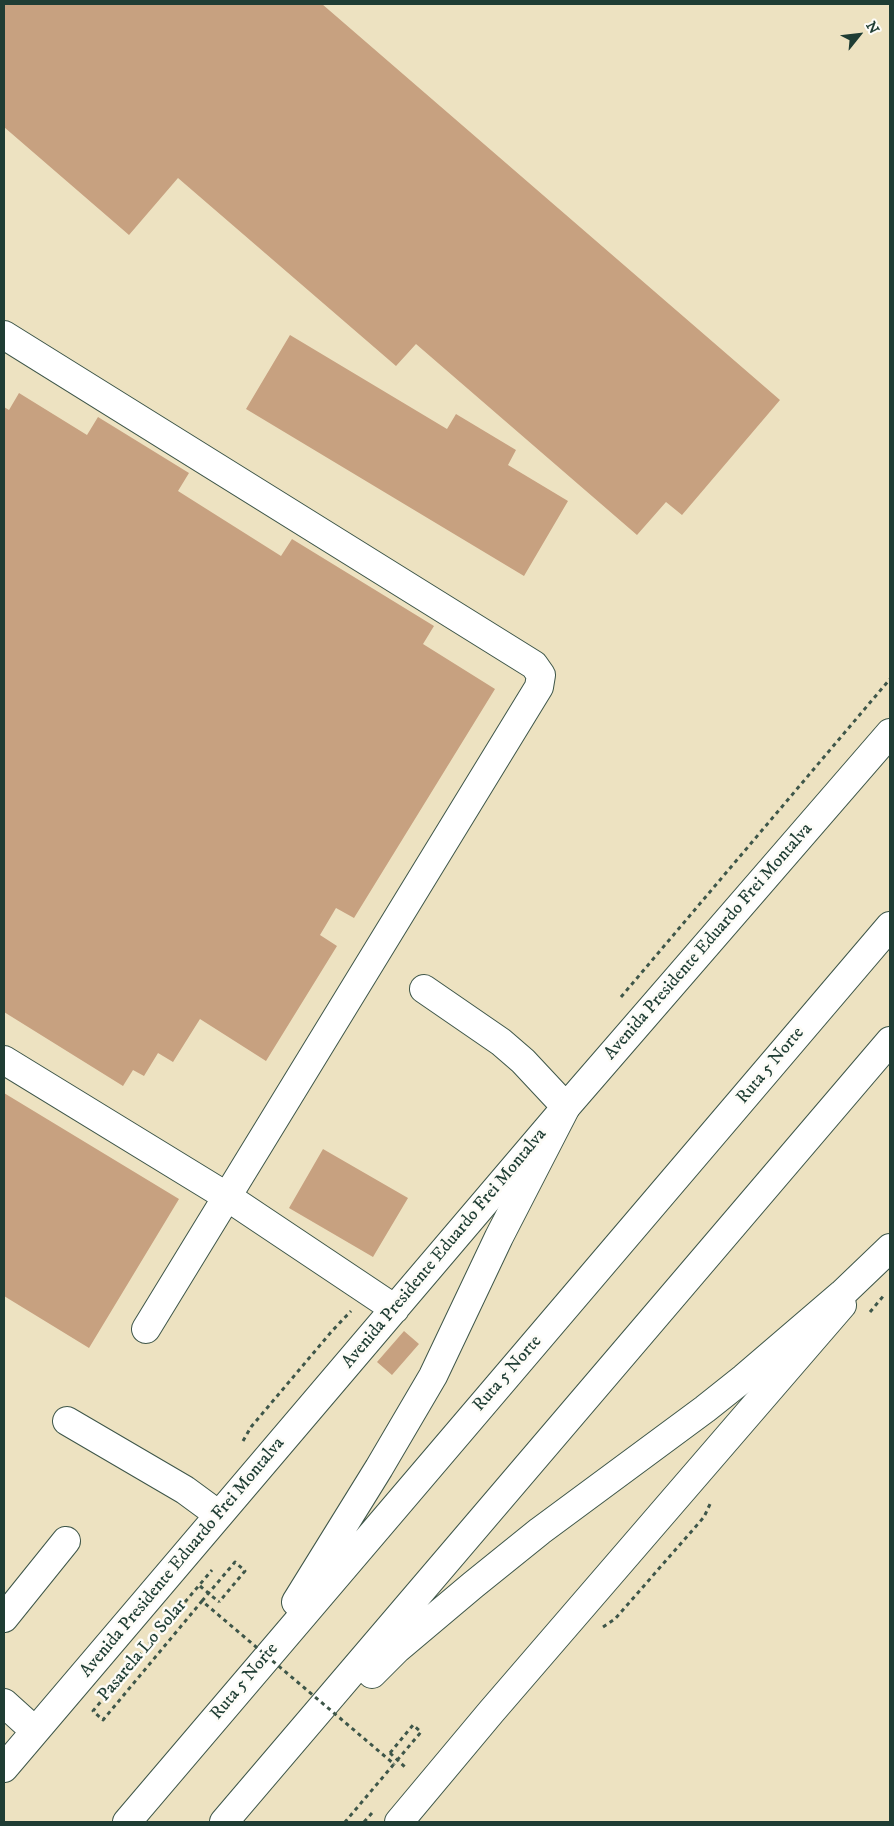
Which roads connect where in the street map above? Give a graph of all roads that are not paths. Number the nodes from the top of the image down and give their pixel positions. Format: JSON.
{"nodes":[{"id":1,"x":4,"y":335,"type":"edge"},
{"id":2,"x":890,"y":733,"type":"edge"},
{"id":3,"x":890,"y":926,"type":"edge"},
{"id":4,"x":424,"y":989,"type":"dead end"},
{"id":5,"x":890,"y":1042,"type":"edge"},
{"id":6,"x":4,"y":1060,"type":"edge"},
{"id":7,"x":566,"y":1107,"type":"junction"},
{"id":8,"x":226,"y":1196,"type":"junction"},
{"id":9,"x":890,"y":1249,"type":"edge"},
{"id":10,"x":395,"y":1309,"type":"junction"},
{"id":11,"x":146,"y":1329,"type":"dead end"},
{"id":12,"x":68,"y":1420,"type":"dead end"},
{"id":13,"x":220,"y":1515,"type":"junction"},
{"id":14,"x":66,"y":1541,"type":"dead end"},
{"id":15,"x":4,"y":1618,"type":"edge"},
{"id":16,"x":256,"y":1668,"type":"junction"},
{"id":17,"x":4,"y":1704,"type":"edge"},
{"id":18,"x":35,"y":1731,"type":"junction"},
{"id":19,"x":4,"y":1768,"type":"edge"},
{"id":20,"x":245,"y":1799,"type":"junction"},
{"id":21,"x":127,"y":1822,"type":"edge"},
{"id":22,"x":224,"y":1822,"type":"edge"},
{"id":23,"x":399,"y":1822,"type":"edge"}],
"edges":[{"from":1,"to":8,"type":"main road"},
{"from":2,"to":7,"type":"main road","name":"Avenida Presidente Eduardo Frei Montalva"},
{"from":3,"to":16,"type":"main road","name":"Ruta 5 Norte"},
{"from":4,"to":7,"type":"main road"},
{"from":5,"to":20,"type":"main road"},
{"from":6,"to":8,"type":"main road"},
{"from":7,"to":10,"type":"main road","name":"Avenida Presidente Eduardo Frei Montalva"},
{"from":7,"to":16,"type":"main road"},
{"from":8,"to":10,"type":"main road"},
{"from":8,"to":11,"type":"main road"},
{"from":9,"to":20,"type":"main road"},
{"from":9,"to":23,"type":"main road"},
{"from":10,"to":13,"type":"main road","name":"Avenida Presidente Eduardo Frei Montalva"},
{"from":12,"to":13,"type":"main road"},
{"from":13,"to":18,"type":"main road","name":"Avenida Presidente Eduardo Frei Montalva"},
{"from":14,"to":15,"type":"main road"},
{"from":16,"to":21,"type":"main road","name":"Ruta 5 Norte"},
{"from":17,"to":18,"type":"main road"},
{"from":18,"to":19,"type":"main road","name":"Avenida Presidente Eduardo Frei Montalva"},
{"from":20,"to":22,"type":"main road"}]}
